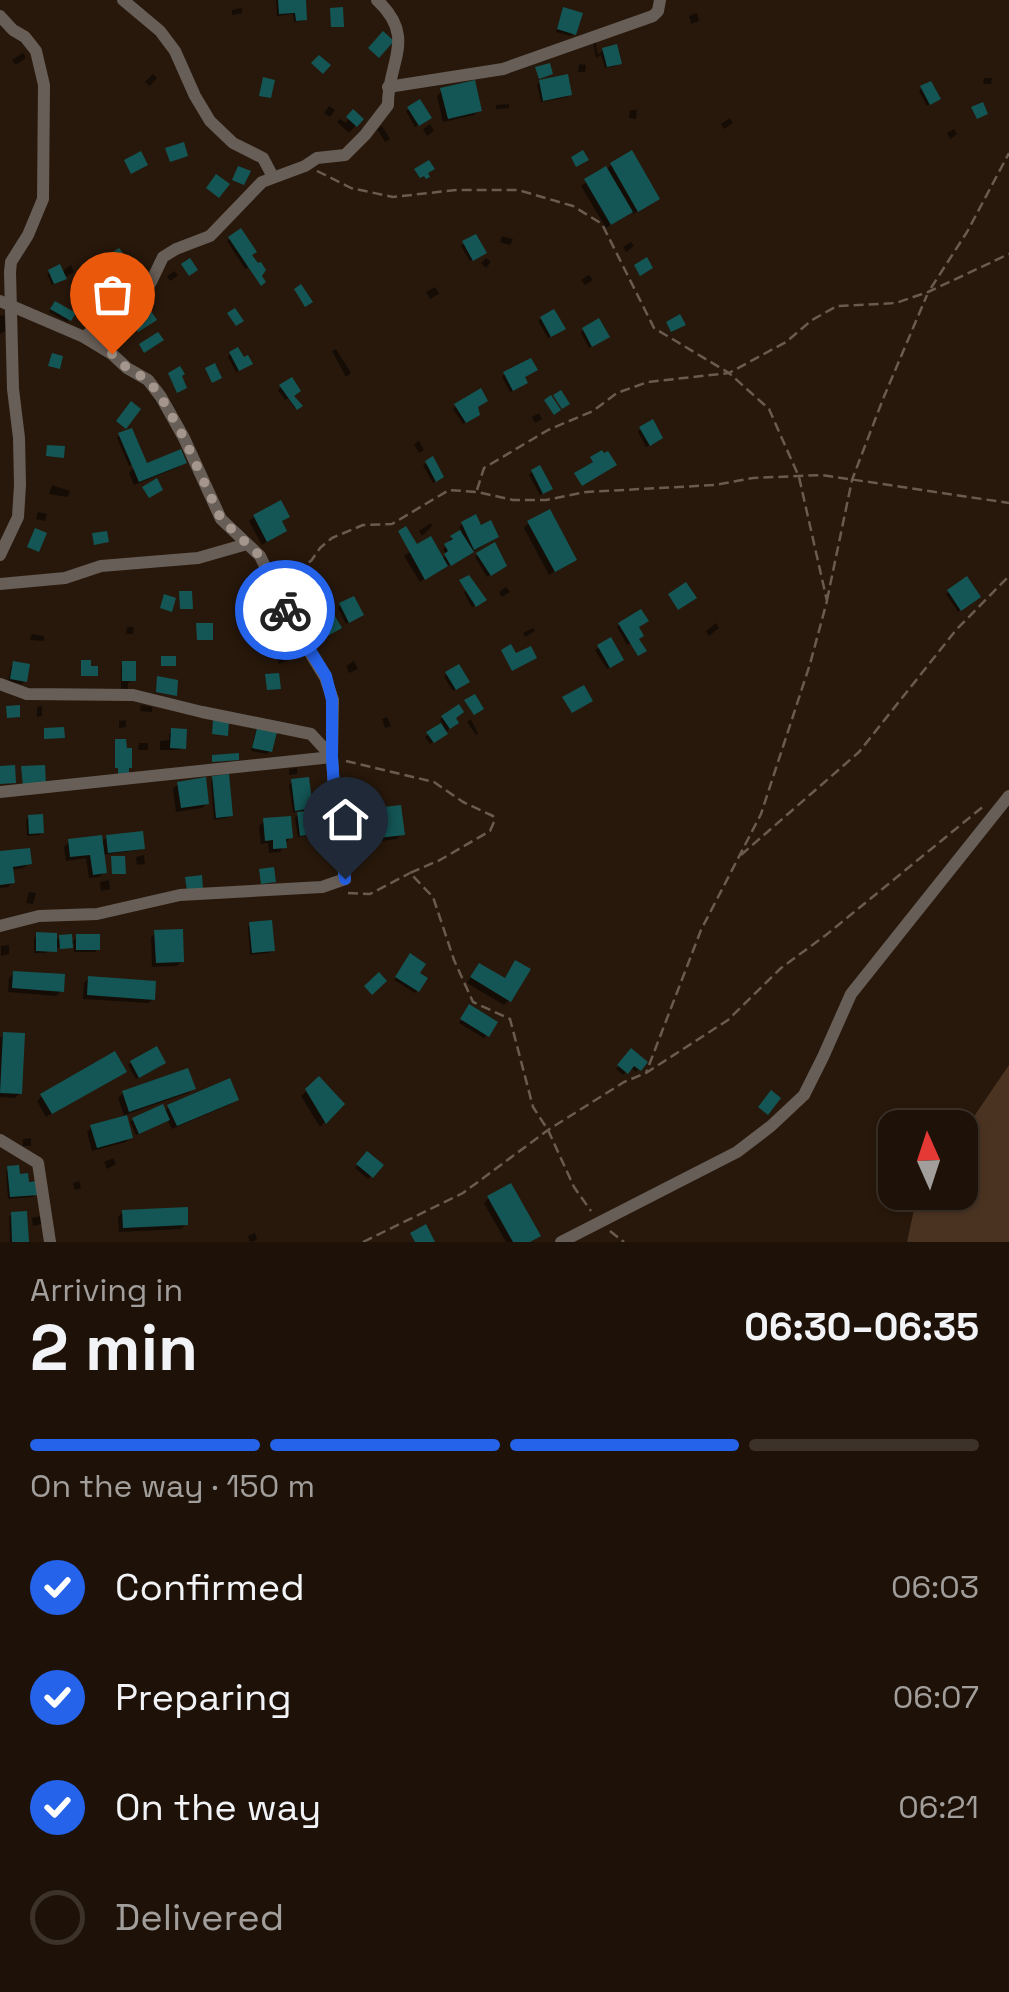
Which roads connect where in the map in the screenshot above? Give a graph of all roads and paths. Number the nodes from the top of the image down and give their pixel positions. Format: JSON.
{"nodes":[{"id":1,"x":123,"y":0,"type":"edge"},
{"id":2,"x":377,"y":0,"type":"edge"},
{"id":3,"x":660,"y":0,"type":"edge"},
{"id":4,"x":0,"y":16,"type":"edge"},
{"id":5,"x":388,"y":87,"type":"junction"},
{"id":6,"x":1009,"y":153,"type":"edge"},
{"id":7,"x":305,"y":166,"type":"junction"},
{"id":8,"x":273,"y":176,"type":"junction"},
{"id":9,"x":1009,"y":254,"type":"edge"},
{"id":10,"x":928,"y":292,"type":"junction"},
{"id":11,"x":6,"y":303,"type":"edge"},
{"id":12,"x":84,"y":338,"type":"junction"},
{"id":13,"x":729,"y":374,"type":"junction"},
{"id":14,"x":799,"y":477,"type":"junction"},
{"id":15,"x":852,"y":480,"type":"junction"},
{"id":16,"x":477,"y":492,"type":"junction"},
{"id":17,"x":1009,"y":503,"type":"edge"},
{"id":18,"x":246,"y":544,"type":"junction"},
{"id":19,"x":0,"y":555,"type":"edge"},
{"id":20,"x":1009,"y":576,"type":"edge"},
{"id":21,"x":272,"y":580,"type":"junction"},
{"id":22,"x":0,"y":584,"type":"edge"},
{"id":23,"x":827,"y":602,"type":"junction"},
{"id":24,"x":0,"y":684,"type":"edge"},
{"id":25,"x":332,"y":757,"type":"junction"},
{"id":26,"x":0,"y":792,"type":"edge"},
{"id":27,"x":1009,"y":796,"type":"edge"},
{"id":28,"x":994,"y":797,"type":"dead end"},
{"id":29,"x":740,"y":856,"type":"junction"},
{"id":30,"x":410,"y":874,"type":"junction"},
{"id":31,"x":345,"y":879,"type":"junction"},
{"id":32,"x":0,"y":926,"type":"edge"},
{"id":33,"x":646,"y":1074,"type":"junction"},
{"id":34,"x":548,"y":1130,"type":"junction"},
{"id":35,"x":0,"y":1140,"type":"edge"},
{"id":36,"x":598,"y":1221,"type":"junction"},
{"id":37,"x":50,"y":1242,"type":"edge"},
{"id":38,"x":364,"y":1242,"type":"edge"},
{"id":39,"x":561,"y":1242,"type":"edge"},
{"id":40,"x":624,"y":1242,"type":"edge"}],
"edges":[{"from":1,"to":8,"type":"street"},
{"from":2,"to":5,"type":"street"},
{"from":3,"to":5,"type":"street"},
{"from":4,"to":11,"type":"street"},
{"from":5,"to":7,"type":"street"},
{"from":6,"to":10,"type":"path"},
{"from":7,"to":8,"type":"street"},
{"from":7,"to":13,"type":"path"},
{"from":8,"to":12,"type":"street"},
{"from":9,"to":10,"type":"path"},
{"from":10,"to":13,"type":"path"},
{"from":10,"to":15,"type":"path"},
{"from":11,"to":12,"type":"street"},
{"from":11,"to":19,"type":"street"},
{"from":12,"to":18,"type":"street"},
{"from":13,"to":14,"type":"path"},
{"from":13,"to":16,"type":"path"},
{"from":14,"to":15,"type":"path"},
{"from":14,"to":16,"type":"path"},
{"from":14,"to":23,"type":"path"},
{"from":15,"to":17,"type":"path"},
{"from":15,"to":23,"type":"path"},
{"from":16,"to":21,"type":"path"},
{"from":18,"to":21,"type":"street"},
{"from":18,"to":22,"type":"street"},
{"from":20,"to":29,"type":"path"},
{"from":21,"to":25,"type":"street"},
{"from":23,"to":29,"type":"path"},
{"from":24,"to":25,"type":"street"},
{"from":25,"to":26,"type":"street"},
{"from":25,"to":30,"type":"path"},
{"from":25,"to":31,"type":"street"},
{"from":27,"to":36,"type":"street"},
{"from":28,"to":33,"type":"path"},
{"from":29,"to":33,"type":"path"},
{"from":30,"to":31,"type":"path"},
{"from":30,"to":34,"type":"path"},
{"from":31,"to":32,"type":"street"},
{"from":33,"to":34,"type":"path"},
{"from":34,"to":36,"type":"path"},
{"from":34,"to":38,"type":"path"},
{"from":35,"to":37,"type":"street"},
{"from":36,"to":39,"type":"street"},
{"from":36,"to":40,"type":"path"}]}
